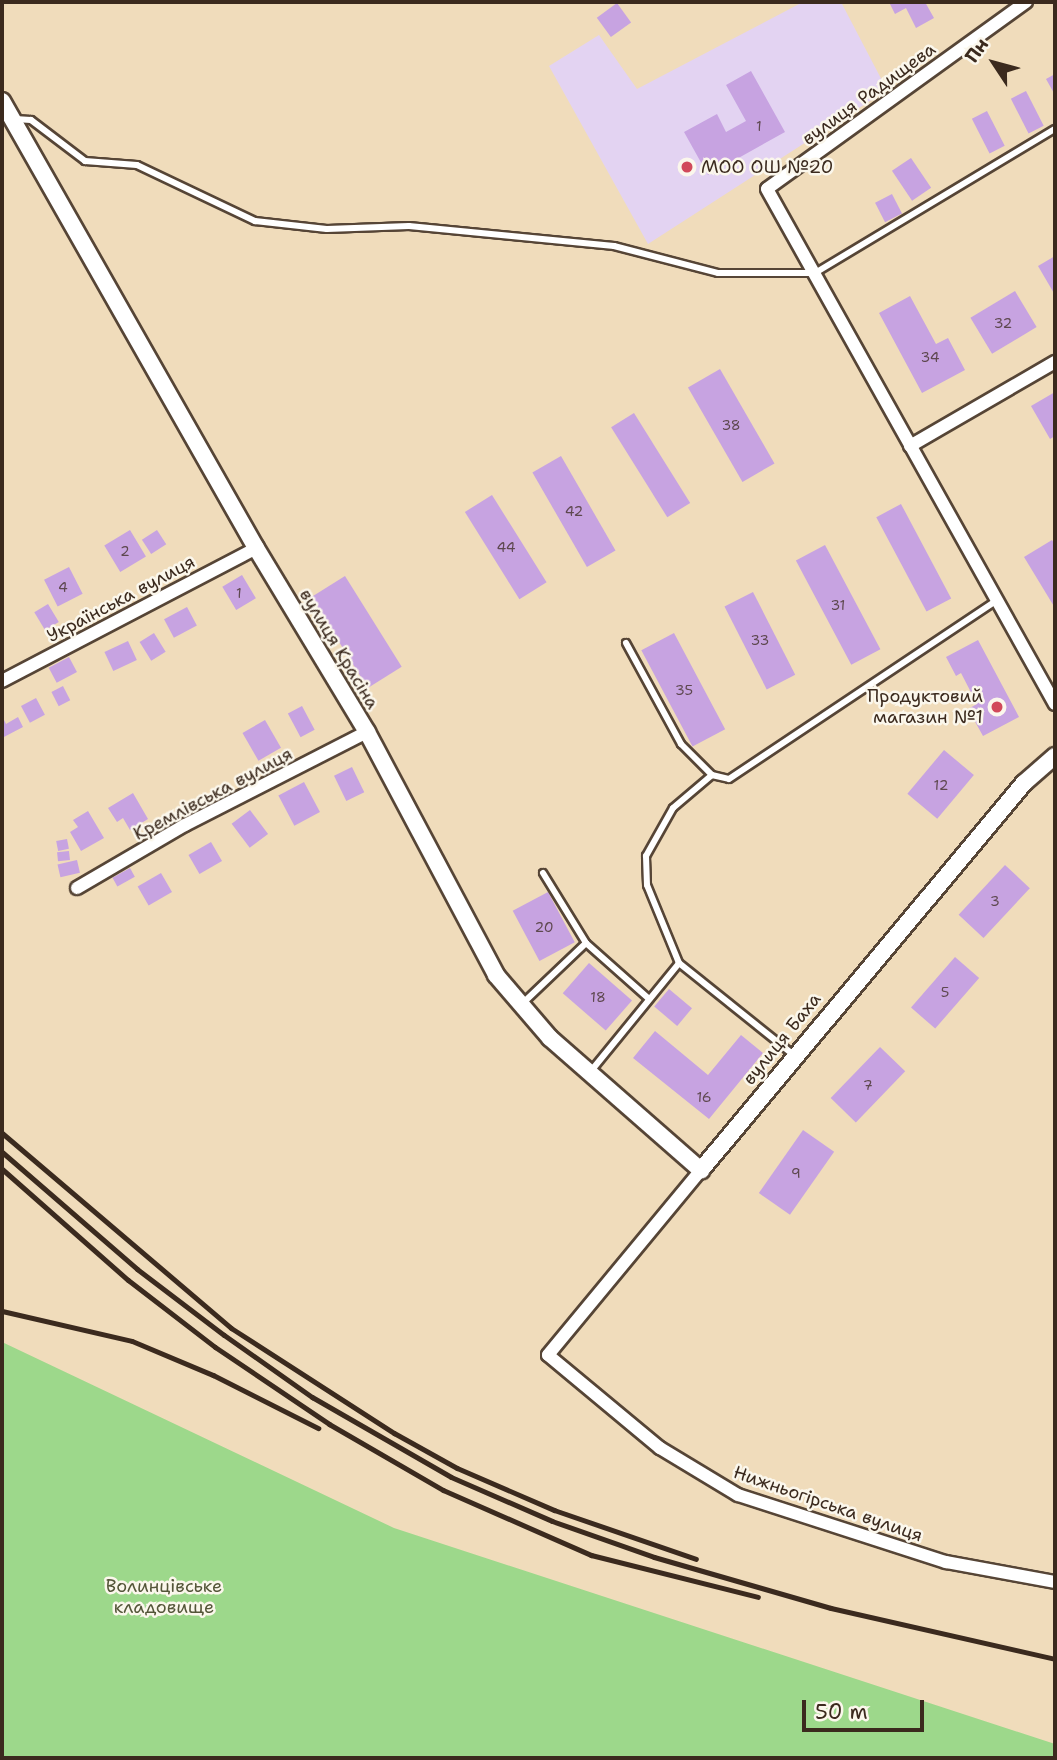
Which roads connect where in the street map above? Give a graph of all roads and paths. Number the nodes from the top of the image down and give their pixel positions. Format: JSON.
{"nodes":[{"id":1,"x":1026,"y":2,"type":"edge"},
{"id":2,"x":2,"y":101,"type":"edge"},
{"id":3,"x":7,"y":121,"type":"edge"},
{"id":4,"x":1055,"y":129,"type":"edge"},
{"id":5,"x":814,"y":273,"type":"junction"},
{"id":6,"x":1055,"y":362,"type":"edge"},
{"id":7,"x":910,"y":446,"type":"junction"},
{"id":8,"x":256,"y":548,"type":"junction"},
{"id":9,"x":998,"y":600,"type":"junction"},
{"id":10,"x":626,"y":643,"type":"dead end"},
{"id":11,"x":2,"y":681,"type":"edge"},
{"id":12,"x":1055,"y":704,"type":"edge"},
{"id":13,"x":367,"y":732,"type":"junction"},
{"id":14,"x":1055,"y":756,"type":"edge"},
{"id":15,"x":712,"y":775,"type":"junction"},
{"id":16,"x":543,"y":873,"type":"dead end"},
{"id":17,"x":76,"y":888,"type":"dead end"},
{"id":18,"x":586,"y":943,"type":"junction"},
{"id":19,"x":679,"y":963,"type":"junction"},
{"id":20,"x":649,"y":999,"type":"junction"},
{"id":21,"x":519,"y":1006,"type":"junction"},
{"id":22,"x":794,"y":1055,"type":"junction"},
{"id":23,"x":590,"y":1072,"type":"junction"},
{"id":24,"x":701,"y":1170,"type":"junction"},
{"id":25,"x":548,"y":1355,"type":"joint"},
{"id":26,"x":1055,"y":1582,"type":"edge"}],
"edges":[{"from":1,"to":5,"type":"street","name":"вулиця Радищева"},
{"from":2,"to":3,"type":"street","name":"вулиця Красіна"},
{"from":3,"to":5,"type":"lane"},
{"from":3,"to":8,"type":"street","name":"вулиця Красіна"},
{"from":4,"to":5,"type":"lane"},
{"from":5,"to":7,"type":"street"},
{"from":6,"to":7,"type":"street"},
{"from":7,"to":9,"type":"street"},
{"from":8,"to":11,"type":"street","name":"Українська вулиця"},
{"from":8,"to":13,"type":"street","name":"вулиця Красіна"},
{"from":9,"to":12,"type":"street"},
{"from":9,"to":15,"type":"lane"},
{"from":10,"to":15,"type":"lane"},
{"from":13,"to":17,"type":"street","name":"Кремлівська вулиця"},
{"from":13,"to":21,"type":"street","name":"вулиця Красіна"},
{"from":14,"to":22,"type":"street","name":"вулиця Баха"},
{"from":15,"to":19,"type":"lane"},
{"from":16,"to":18,"type":"lane"},
{"from":18,"to":20,"type":"lane"},
{"from":18,"to":21,"type":"lane"},
{"from":19,"to":20,"type":"lane"},
{"from":19,"to":22,"type":"lane"},
{"from":20,"to":23,"type":"lane"},
{"from":21,"to":23,"type":"street","name":"вулиця Красіна"},
{"from":22,"to":24,"type":"street","name":"вулиця Баха"},
{"from":23,"to":24,"type":"street","name":"вулиця Красіна"},
{"from":24,"to":25,"type":"street","name":"вулиця Баха"},
{"from":25,"to":26,"type":"street","name":"Нижньогірська вулиця"}]}
